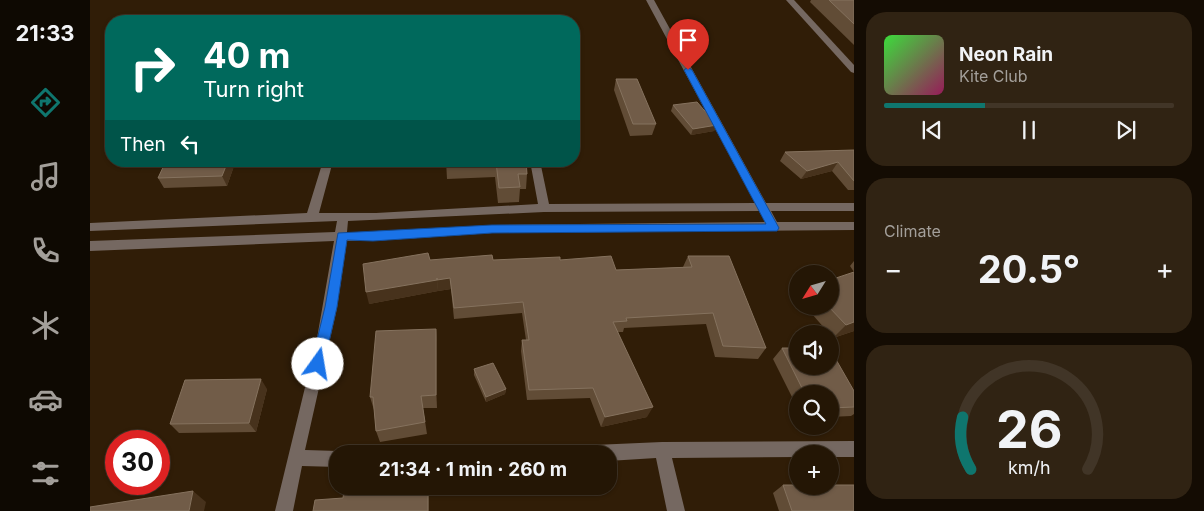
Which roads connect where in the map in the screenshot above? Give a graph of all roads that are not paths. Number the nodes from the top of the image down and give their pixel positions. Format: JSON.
{"nodes":[{"id":1,"x":650,"y":0,"type":"edge"},
{"id":2,"x":790,"y":0,"type":"edge"},
{"id":3,"x":854,"y":70,"type":"edge"},
{"id":4,"x":326,"y":167,"type":"edge"},
{"id":5,"x":536,"y":167,"type":"edge"},
{"id":6,"x":854,"y":207,"type":"edge"},
{"id":7,"x":544,"y":208,"type":"junction"},
{"id":8,"x":763,"y":209,"type":"junction"},
{"id":9,"x":343,"y":216,"type":"junction"},
{"id":10,"x":312,"y":217,"type":"junction"},
{"id":11,"x":90,"y":226,"type":"edge"},
{"id":12,"x":854,"y":226,"type":"edge"},
{"id":13,"x":774,"y":228,"type":"junction"},
{"id":14,"x":342,"y":236,"type":"junction"},
{"id":15,"x":90,"y":246,"type":"edge"},
{"id":16,"x":854,"y":449,"type":"edge"},
{"id":17,"x":662,"y":450,"type":"junction"},
{"id":18,"x":617,"y":452,"type":"edge"},
{"id":19,"x":295,"y":458,"type":"junction"},
{"id":20,"x":329,"y":459,"type":"edge"},
{"id":21,"x":284,"y":511,"type":"edge"},
{"id":22,"x":676,"y":511,"type":"edge"}],
"edges":[{"from":1,"to":8,"type":"street"},
{"from":2,"to":3,"type":"street"},
{"from":4,"to":10,"type":"street"},
{"from":5,"to":7,"type":"street"},
{"from":6,"to":8,"type":"street"},
{"from":7,"to":8,"type":"street"},
{"from":7,"to":9,"type":"street"},
{"from":8,"to":13,"type":"street"},
{"from":9,"to":10,"type":"street"},
{"from":9,"to":14,"type":"street"},
{"from":10,"to":11,"type":"street"},
{"from":12,"to":13,"type":"street"},
{"from":13,"to":14,"type":"street"},
{"from":14,"to":15,"type":"street"},
{"from":14,"to":19,"type":"street"},
{"from":16,"to":17,"type":"street"},
{"from":17,"to":18,"type":"street"},
{"from":17,"to":22,"type":"street"},
{"from":19,"to":20,"type":"street"},
{"from":19,"to":21,"type":"street"}]}
